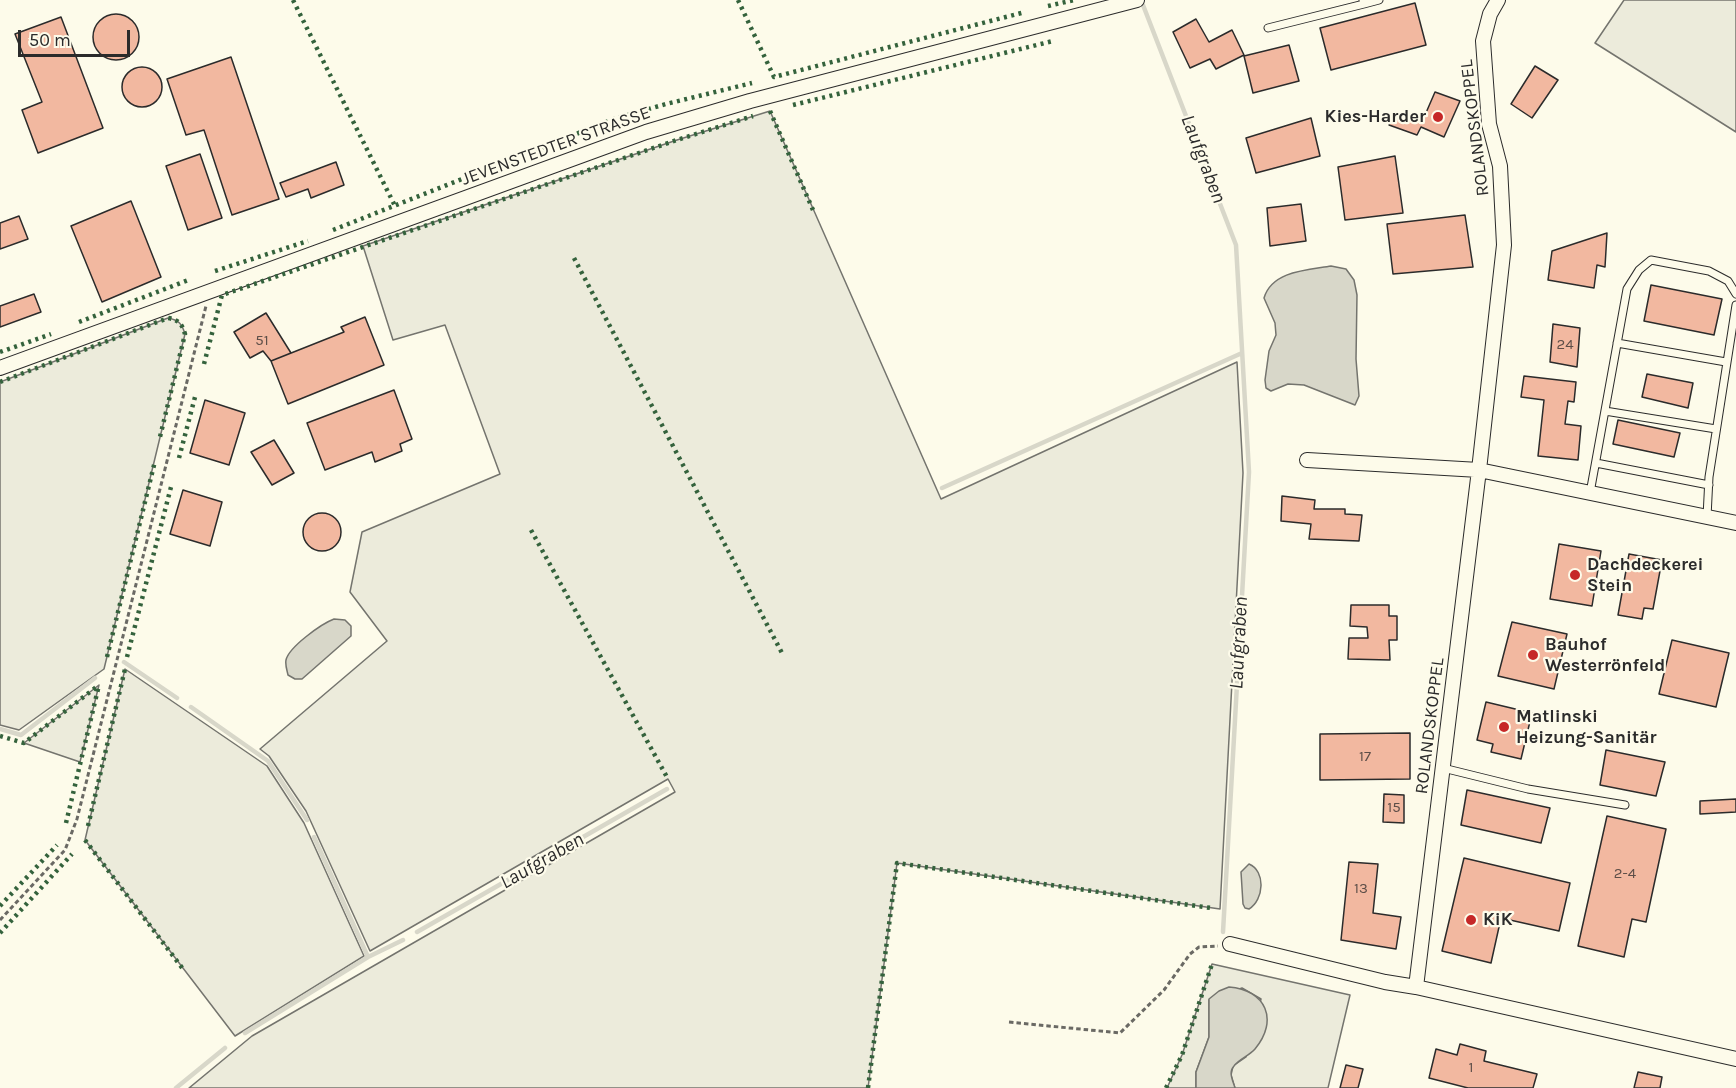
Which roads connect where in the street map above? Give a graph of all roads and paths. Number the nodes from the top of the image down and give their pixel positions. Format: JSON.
{"nodes":[{"id":1,"x":1137,"y":0,"type":"edge"},
{"id":2,"x":1379,"y":0,"type":"edge"},
{"id":3,"x":1498,"y":0,"type":"edge"},
{"id":4,"x":1364,"y":2,"type":"edge"},
{"id":5,"x":1268,"y":28,"type":"dead end"},
{"id":6,"x":210,"y":290,"type":"junction"},
{"id":7,"x":1736,"y":294,"type":"edge"},
{"id":8,"x":1736,"y":305,"type":"edge"},
{"id":9,"x":1617,"y":343,"type":"junction"},
{"id":10,"x":1726,"y":362,"type":"junction"},
{"id":11,"x":0,"y":368,"type":"edge"},
{"id":12,"x":1605,"y":411,"type":"junction"},
{"id":13,"x":1716,"y":429,"type":"junction"},
{"id":14,"x":1307,"y":460,"type":"dead end"},
{"id":15,"x":1596,"y":463,"type":"junction"},
{"id":16,"x":1479,"y":470,"type":"junction"},
{"id":17,"x":1709,"y":485,"type":"junction"},
{"id":18,"x":1590,"y":493,"type":"junction"},
{"id":19,"x":1707,"y":517,"type":"junction"},
{"id":20,"x":1736,"y":523,"type":"edge"},
{"id":21,"x":1443,"y":768,"type":"junction"},
{"id":22,"x":1625,"y":805,"type":"dead end"},
{"id":23,"x":0,"y":920,"type":"edge"},
{"id":24,"x":1230,"y":944,"type":"joint"},
{"id":25,"x":1416,"y":987,"type":"junction"},
{"id":26,"x":1009,"y":1022,"type":"dead end"},
{"id":27,"x":1736,"y":1059,"type":"edge"}],
"edges":[{"from":1,"to":6,"type":"street","name":"JEVENSTEDTER STRASSE"},
{"from":2,"to":4,"type":"lane"},
{"from":3,"to":16,"type":"street","name":"ROLANDSKOPPEL"},
{"from":4,"to":5,"type":"lane"},
{"from":6,"to":11,"type":"street","name":"JEVENSTEDTER STRASSE"},
{"from":6,"to":23,"type":"path"},
{"from":7,"to":9,"type":"lane"},
{"from":8,"to":10,"type":"lane"},
{"from":9,"to":10,"type":"lane"},
{"from":9,"to":12,"type":"lane"},
{"from":10,"to":13,"type":"lane"},
{"from":12,"to":13,"type":"lane"},
{"from":12,"to":15,"type":"lane"},
{"from":13,"to":17,"type":"lane"},
{"from":14,"to":16,"type":"street"},
{"from":15,"to":17,"type":"lane"},
{"from":15,"to":18,"type":"lane"},
{"from":16,"to":18,"type":"street"},
{"from":16,"to":21,"type":"street","name":"ROLANDSKOPPEL"},
{"from":17,"to":19,"type":"lane"},
{"from":18,"to":19,"type":"street"},
{"from":19,"to":20,"type":"street"},
{"from":21,"to":22,"type":"lane"},
{"from":21,"to":25,"type":"street","name":"ROLANDSKOPPEL"},
{"from":24,"to":25,"type":"street"},
{"from":24,"to":26,"type":"path"},
{"from":25,"to":27,"type":"street"}]}
